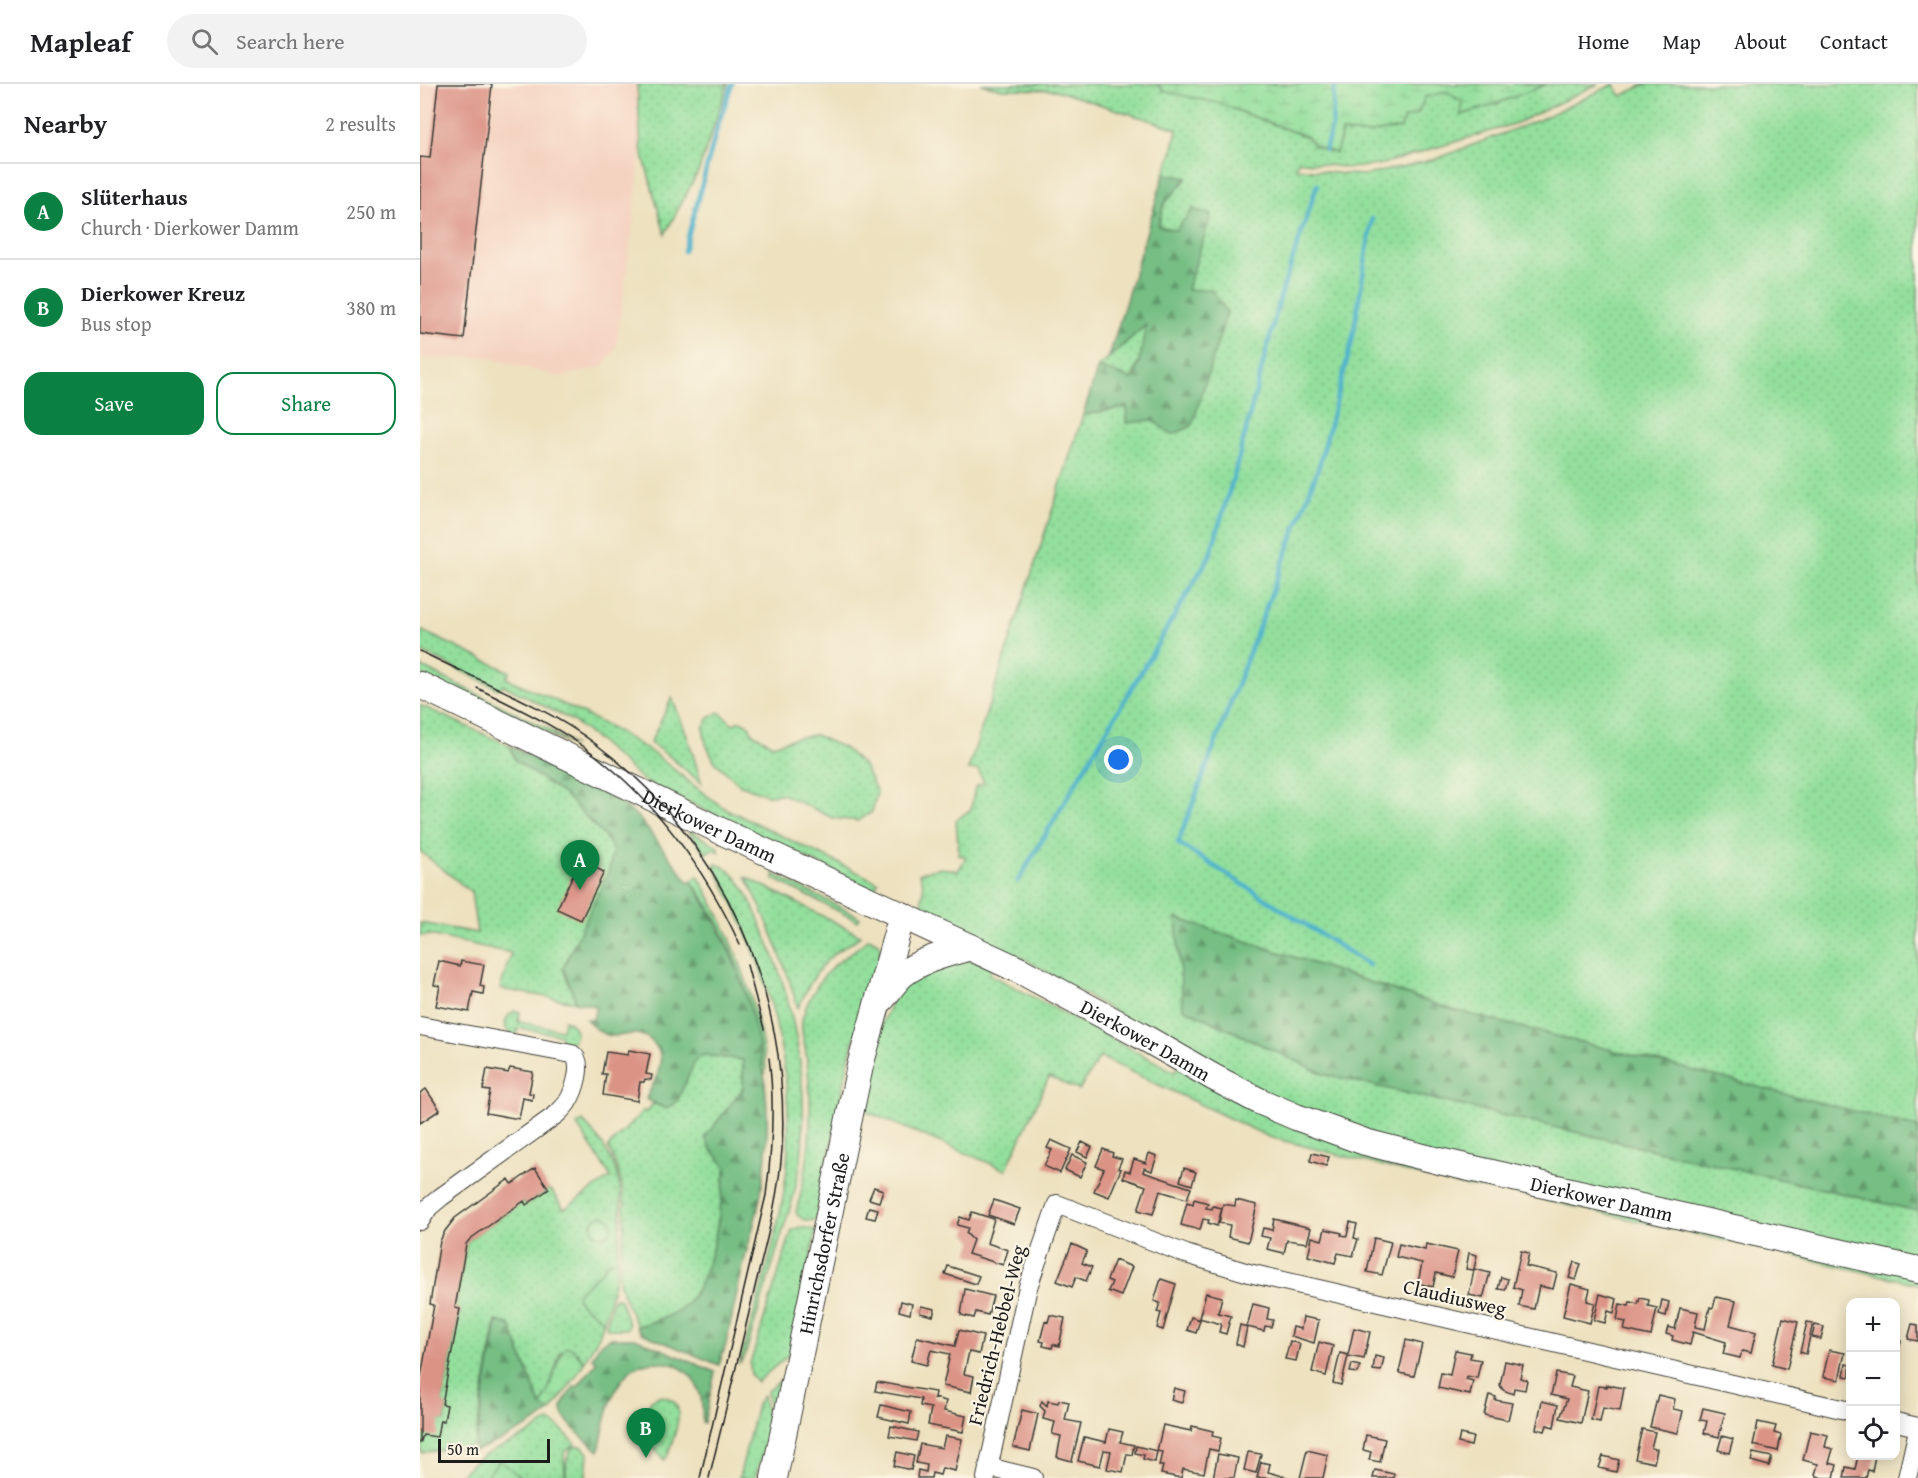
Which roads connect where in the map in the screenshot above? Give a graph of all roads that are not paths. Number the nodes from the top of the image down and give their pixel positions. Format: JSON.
{"nodes":[{"id":1,"x":420,"y":685,"type":"edge"},
{"id":2,"x":902,"y":915,"type":"junction"},
{"id":3,"x":970,"y":947,"type":"junction"},
{"id":4,"x":875,"y":1008,"type":"junction"},
{"id":5,"x":420,"y":1026,"type":"edge"},
{"id":6,"x":1057,"y":1204,"type":"joint"},
{"id":7,"x":420,"y":1221,"type":"edge"},
{"id":8,"x":1918,"y":1270,"type":"edge"},
{"id":9,"x":1846,"y":1411,"type":"edge"},
{"id":10,"x":1900,"y":1423,"type":"edge"},
{"id":11,"x":1918,"y":1428,"type":"edge"},
{"id":12,"x":987,"y":1473,"type":"edge"},
{"id":13,"x":774,"y":1478,"type":"edge"},
{"id":14,"x":1034,"y":1478,"type":"edge"},
{"id":15,"x":1907,"y":1478,"type":"edge"}],
"edges":[{"from":1,"to":2,"type":"street","name":"Dierkower Damm"},
{"from":2,"to":3,"type":"street","name":"Dierkower Damm"},
{"from":2,"to":4,"type":"street","name":"Hinrichsdorfer Straße"},
{"from":3,"to":4,"type":"street","name":"Hinrichsdorfer Straße"},
{"from":3,"to":8,"type":"street","name":"Dierkower Damm"},
{"from":4,"to":13,"type":"street","name":"Hinrichsdorfer Straße"},
{"from":5,"to":7,"type":"street"},
{"from":6,"to":9,"type":"street","name":"Claudiusweg"},
{"from":6,"to":12,"type":"street","name":"Friedrich-Hebbel-Weg"},
{"from":10,"to":11,"type":"street"},
{"from":11,"to":15,"type":"street"},
{"from":12,"to":14,"type":"street"}]}
